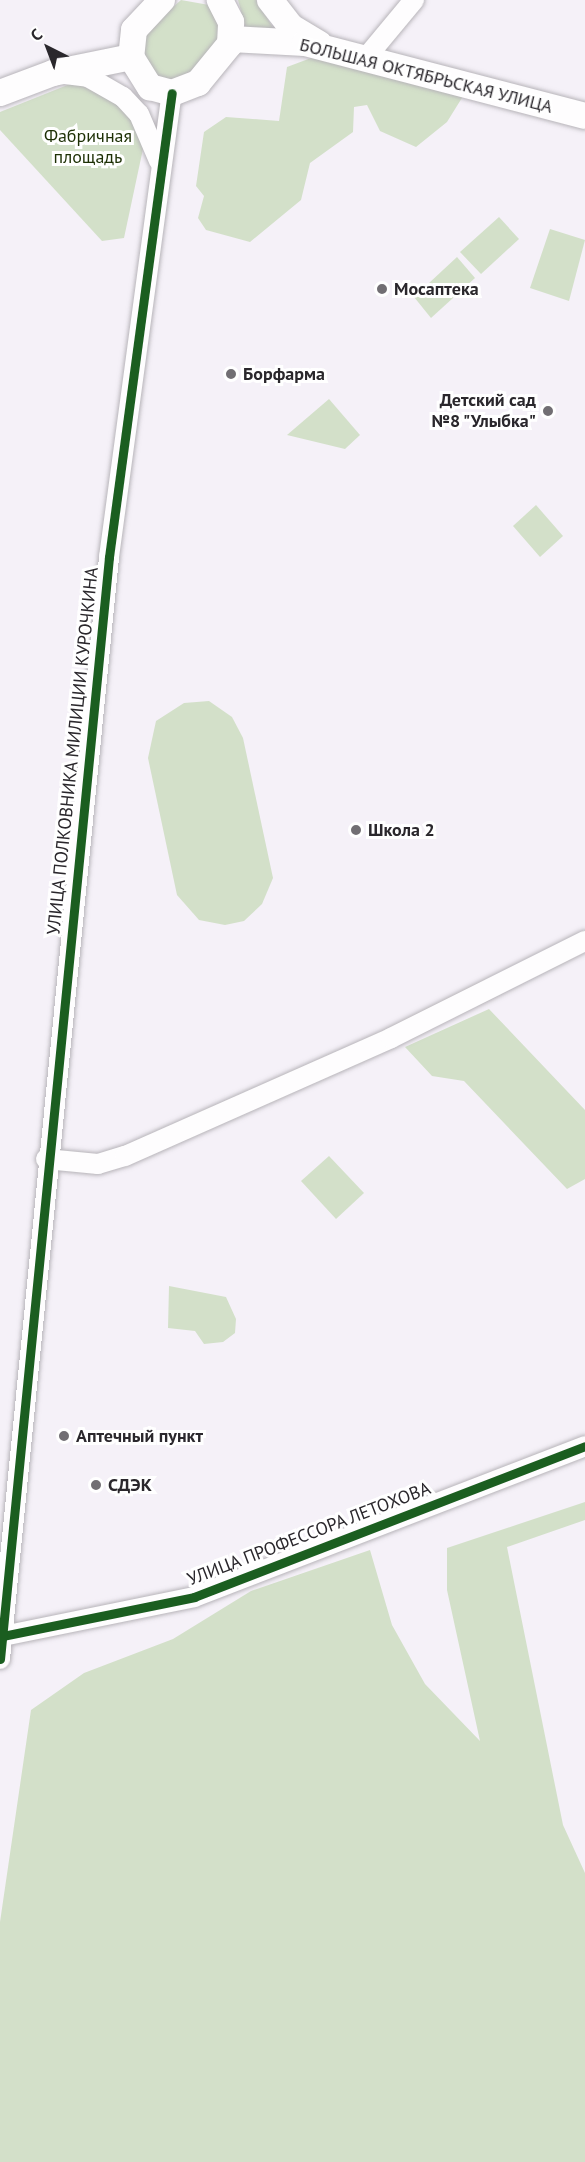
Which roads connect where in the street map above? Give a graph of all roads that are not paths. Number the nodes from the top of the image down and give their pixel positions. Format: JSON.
{"nodes":[{"id":1,"x":162,"y":0,"type":"edge"},
{"id":2,"x":220,"y":0,"type":"edge"},
{"id":3,"x":270,"y":0,"type":"edge"},
{"id":4,"x":414,"y":0,"type":"edge"},
{"id":5,"x":231,"y":39,"type":"junction"},
{"id":6,"x":330,"y":50,"type":"junction"},
{"id":7,"x":130,"y":57,"type":"junction"},
{"id":8,"x":365,"y":59,"type":"junction"},
{"id":9,"x":53,"y":73,"type":"junction"},
{"id":10,"x":0,"y":93,"type":"edge"},
{"id":11,"x":172,"y":93,"type":"junction"},
{"id":12,"x":585,"y":116,"type":"edge"},
{"id":13,"x":160,"y":164,"type":"junction"},
{"id":14,"x":585,"y":941,"type":"edge"},
{"id":15,"x":46,"y":1159,"type":"junction"},
{"id":16,"x":585,"y":1446,"type":"edge"},
{"id":17,"x":3,"y":1636,"type":"junction"},
{"id":18,"x":0,"y":1659,"type":"edge"}],
"edges":[{"from":1,"to":7,"type":"main road"},
{"from":2,"to":5,"type":"main road"},
{"from":3,"to":6,"type":"main road"},
{"from":4,"to":8,"type":"street"},
{"from":5,"to":6,"type":"main road","name":"БОЛЬШАЯ ОКТЯБРЬСКАЯ УЛИЦА"},
{"from":5,"to":11,"type":"main road"},
{"from":6,"to":8,"type":"main road","name":"БОЛЬШАЯ ОКТЯБРЬСКАЯ УЛИЦА"},
{"from":7,"to":9,"type":"main road"},
{"from":7,"to":11,"type":"main road"},
{"from":8,"to":12,"type":"main road","name":"БОЛЬШАЯ ОКТЯБРЬСКАЯ УЛИЦА"},
{"from":9,"to":10,"type":"main road"},
{"from":9,"to":13,"type":"street"},
{"from":11,"to":13,"type":"street","name":"УЛИЦА ПОЛКОВНИКА МИЛИЦИИ КУРОЧКИНА"},
{"from":13,"to":15,"type":"street","name":"УЛИЦА ПОЛКОВНИКА МИЛИЦИИ КУРОЧКИНА"},
{"from":14,"to":15,"type":"street"},
{"from":15,"to":17,"type":"street","name":"УЛИЦА ПОЛКОВНИКА МИЛИЦИИ КУРОЧКИНА"},
{"from":16,"to":17,"type":"street","name":"УЛИЦА ПРОФЕССОРА ЛЕТОХОВА"},
{"from":17,"to":18,"type":"street","name":"УЛИЦА ПОЛКОВНИКА МИЛИЦИИ КУРОЧКИНА"}]}
